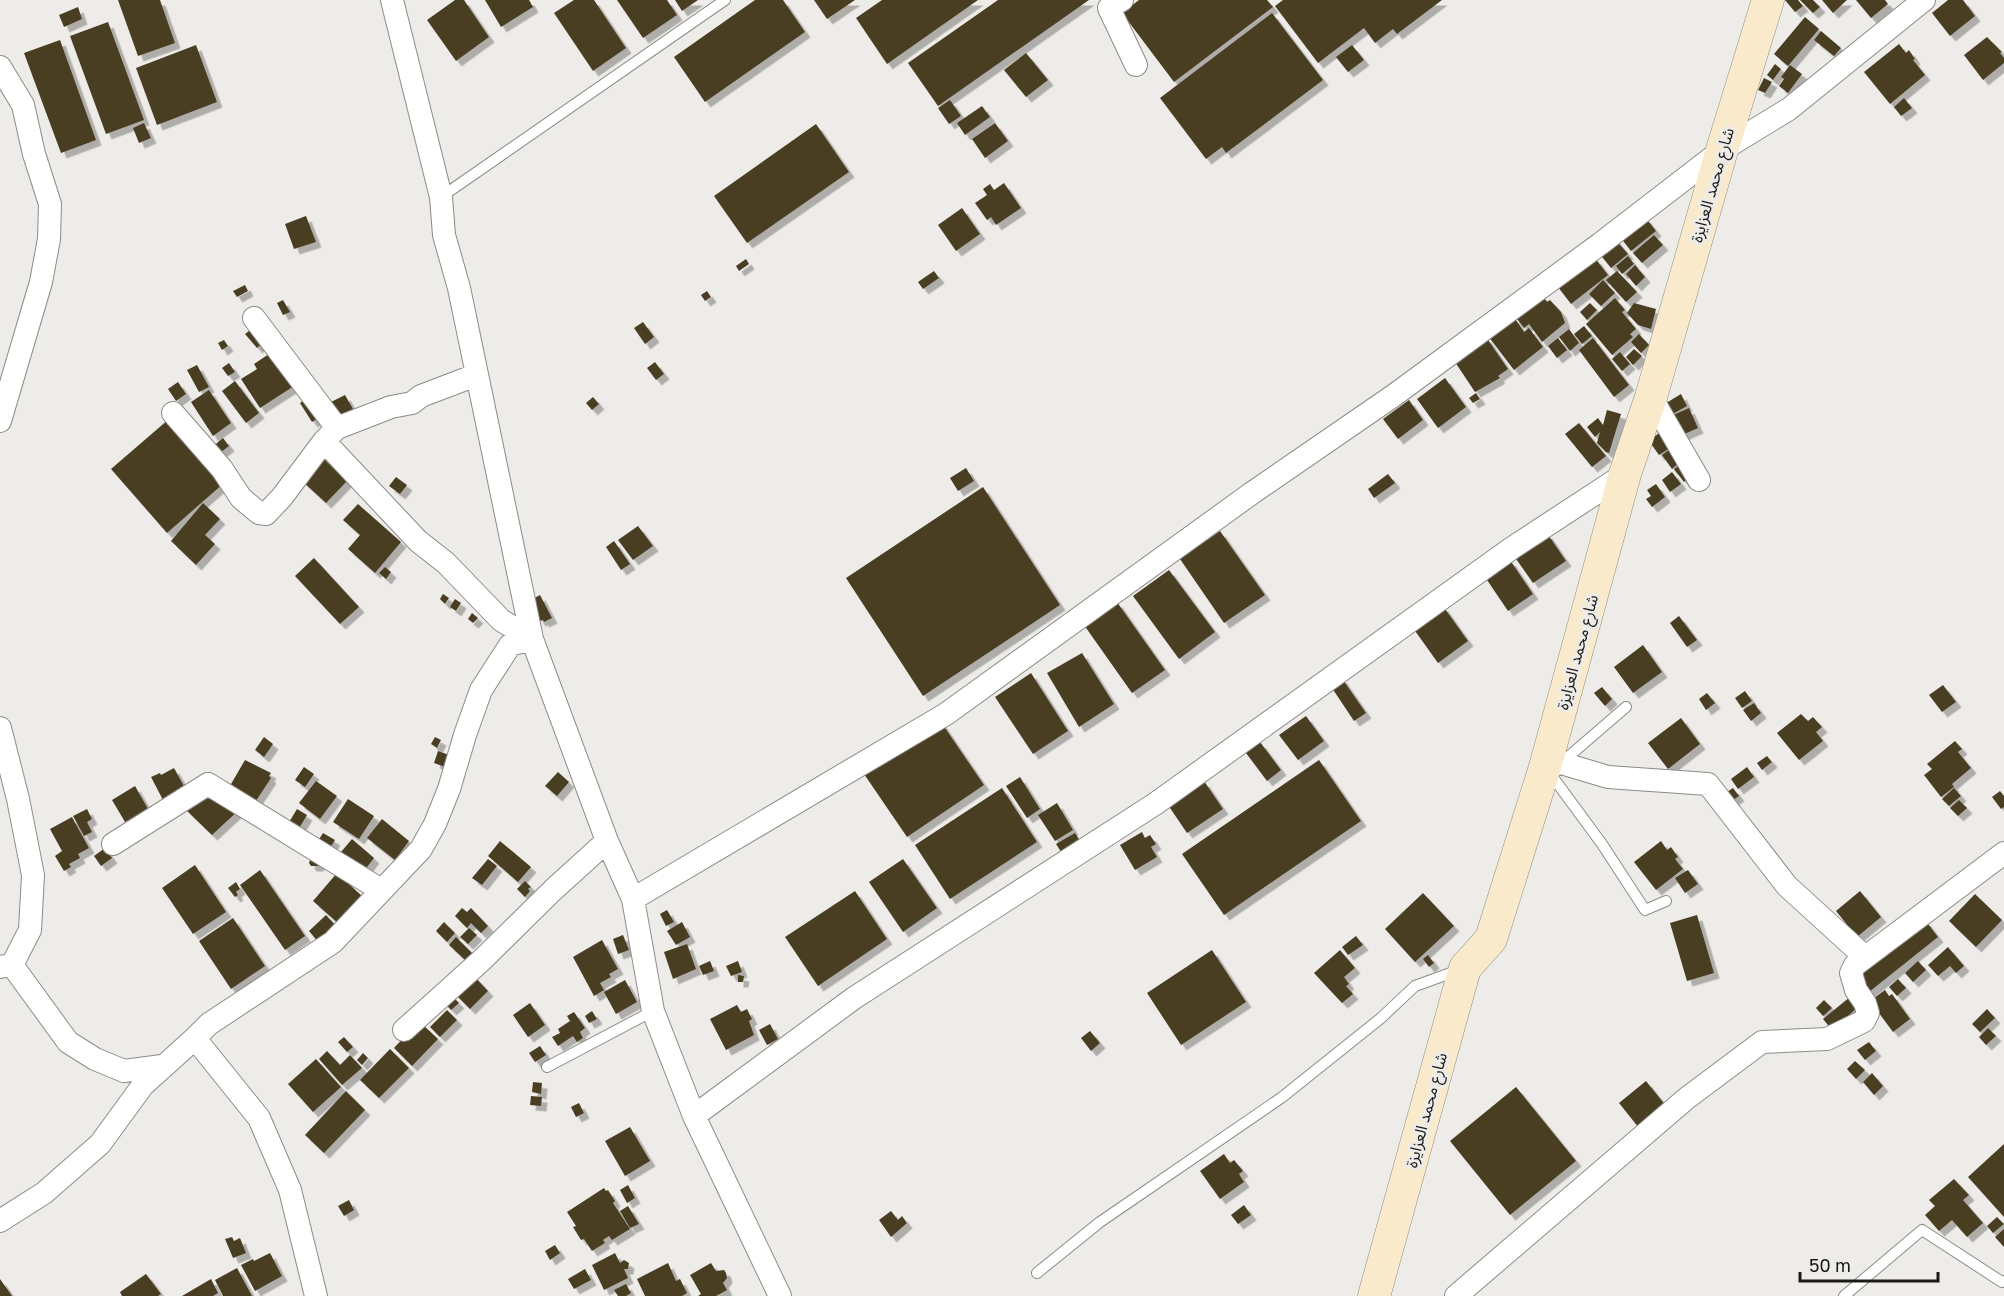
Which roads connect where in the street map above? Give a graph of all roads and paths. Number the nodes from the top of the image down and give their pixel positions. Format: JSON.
{"nodes":[{"id":1,"x":392,"y":0,"type":"edge"},
{"id":2,"x":725,"y":0,"type":"edge"},
{"id":3,"x":1122,"y":0,"type":"edge"},
{"id":4,"x":1768,"y":0,"type":"edge"},
{"id":5,"x":1923,"y":0,"type":"edge"},
{"id":6,"x":1136,"y":65,"type":"dead end"},
{"id":7,"x":0,"y":67,"type":"edge"},
{"id":8,"x":1722,"y":150,"type":"junction"},
{"id":9,"x":441,"y":197,"type":"junction"},
{"id":10,"x":254,"y":318,"type":"dead end"},
{"id":11,"x":476,"y":375,"type":"junction"},
{"id":12,"x":1651,"y":397,"type":"junction"},
{"id":13,"x":173,"y":413,"type":"dead end"},
{"id":14,"x":0,"y":421,"type":"edge"},
{"id":15,"x":330,"y":435,"type":"junction"},
{"id":16,"x":1625,"y":474,"type":"junction"},
{"id":17,"x":1699,"y":480,"type":"dead end"},
{"id":18,"x":532,"y":639,"type":"junction"},
{"id":19,"x":1626,"y":707,"type":"dead end"},
{"id":20,"x":0,"y":729,"type":"edge"},
{"id":21,"x":1553,"y":765,"type":"junction"},
{"id":22,"x":607,"y":842,"type":"junction"},
{"id":23,"x":113,"y":844,"type":"dead end"},
{"id":24,"x":2004,"y":853,"type":"edge"},
{"id":25,"x":381,"y":890,"type":"junction"},
{"id":26,"x":633,"y":899,"type":"junction"},
{"id":27,"x":1666,"y":901,"type":"dead end"},
{"id":28,"x":1865,"y":957,"type":"junction"},
{"id":29,"x":6,"y":966,"type":"edge"},
{"id":30,"x":1465,"y":968,"type":"junction"},
{"id":31,"x":653,"y":1011,"type":"junction"},
{"id":32,"x":404,"y":1030,"type":"dead end"},
{"id":33,"x":193,"y":1040,"type":"junction"},
{"id":34,"x":162,"y":1066,"type":"junction"},
{"id":35,"x":547,"y":1067,"type":"dead end"},
{"id":36,"x":694,"y":1116,"type":"junction"},
{"id":37,"x":0,"y":1221,"type":"edge"},
{"id":38,"x":1037,"y":1273,"type":"dead end"},
{"id":39,"x":2004,"y":1281,"type":"edge"},
{"id":40,"x":773,"y":1293,"type":"edge"},
{"id":41,"x":316,"y":1296,"type":"edge"},
{"id":42,"x":1374,"y":1296,"type":"edge"},
{"id":43,"x":1456,"y":1296,"type":"edge"},
{"id":44,"x":1844,"y":1296,"type":"edge"}],
"edges":[{"from":1,"to":9,"type":"street"},
{"from":2,"to":9,"type":"lane"},
{"from":3,"to":6,"type":"street"},
{"from":4,"to":8,"type":"main road","name":"شارع محمد العزايزة"},
{"from":5,"to":8,"type":"street"},
{"from":7,"to":14,"type":"street"},
{"from":8,"to":12,"type":"main road","name":"شارع محمد العزايزة"},
{"from":8,"to":26,"type":"street"},
{"from":9,"to":11,"type":"street"},
{"from":10,"to":15,"type":"street"},
{"from":11,"to":15,"type":"street"},
{"from":11,"to":18,"type":"street"},
{"from":12,"to":16,"type":"main road","name":"شارع محمد العزايزة"},
{"from":12,"to":17,"type":"street"},
{"from":13,"to":15,"type":"street"},
{"from":15,"to":18,"type":"street"},
{"from":16,"to":21,"type":"main road","name":"شارع محمد العزايزة"},
{"from":16,"to":36,"type":"street"},
{"from":18,"to":22,"type":"street"},
{"from":18,"to":25,"type":"street"},
{"from":19,"to":21,"type":"lane"},
{"from":20,"to":29,"type":"street"},
{"from":21,"to":27,"type":"lane"},
{"from":21,"to":28,"type":"street"},
{"from":21,"to":30,"type":"main road","name":"شارع محمد العزايزة"},
{"from":22,"to":26,"type":"street"},
{"from":22,"to":32,"type":"street"},
{"from":23,"to":25,"type":"street"},
{"from":24,"to":28,"type":"street"},
{"from":25,"to":33,"type":"street"},
{"from":26,"to":31,"type":"street"},
{"from":28,"to":43,"type":"street"},
{"from":29,"to":34,"type":"street"},
{"from":30,"to":38,"type":"lane"},
{"from":30,"to":42,"type":"main road","name":"شارع محمد العزايزة"},
{"from":31,"to":35,"type":"lane"},
{"from":31,"to":36,"type":"street"},
{"from":33,"to":34,"type":"street"},
{"from":33,"to":41,"type":"street"},
{"from":34,"to":37,"type":"street"},
{"from":36,"to":40,"type":"street"},
{"from":39,"to":44,"type":"lane"}]}
